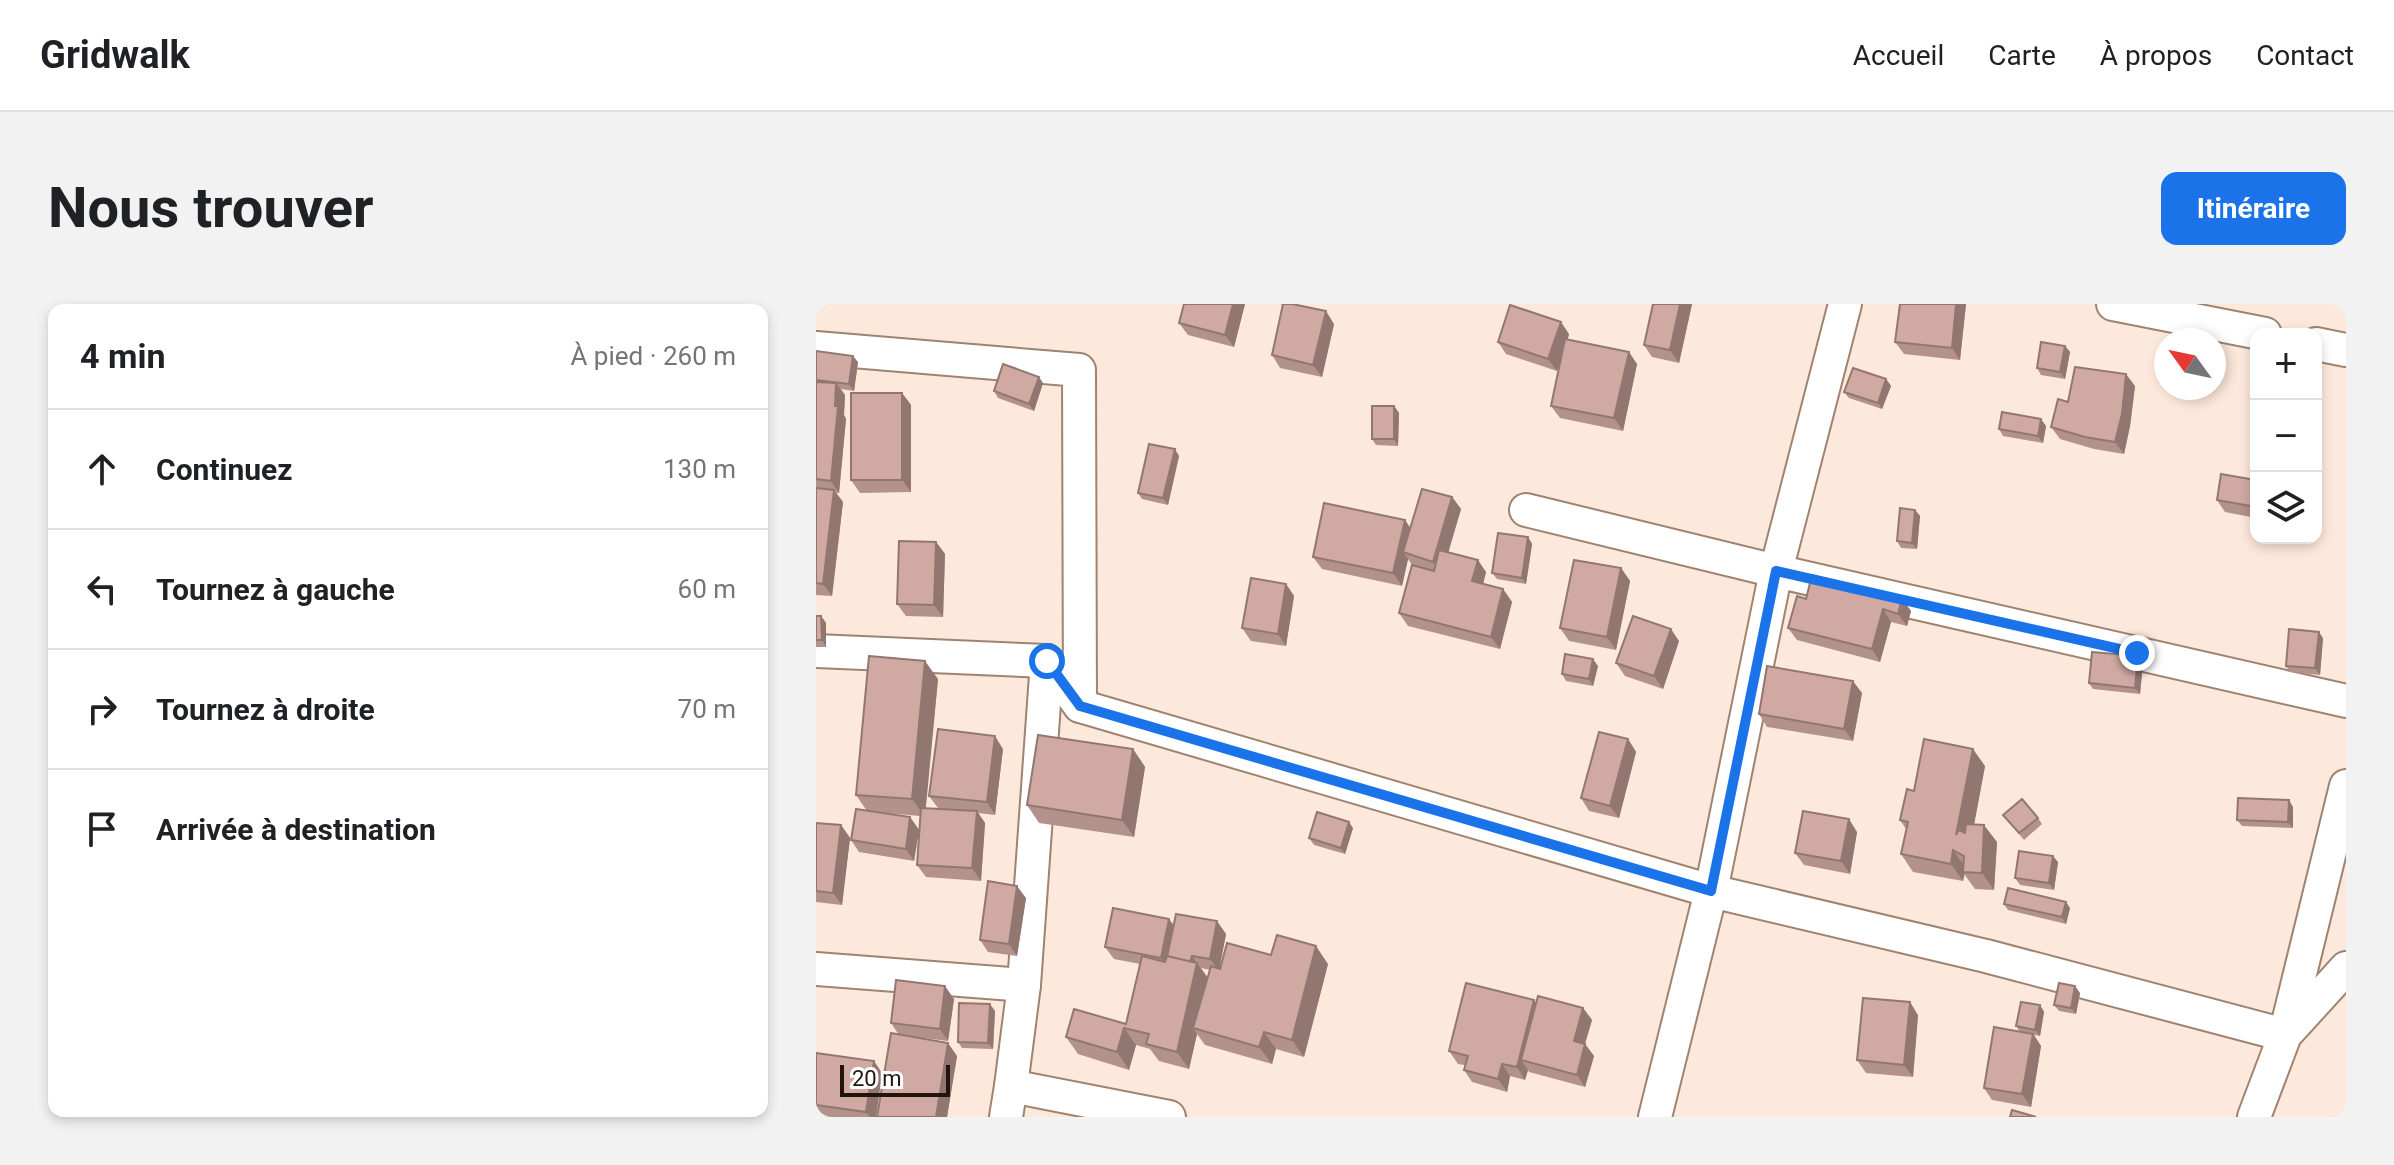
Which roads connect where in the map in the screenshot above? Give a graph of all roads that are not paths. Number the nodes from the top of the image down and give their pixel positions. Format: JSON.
{"nodes":[{"id":1,"x":1845,"y":304,"type":"edge"},
{"id":2,"x":2113,"y":304,"type":"edge"},
{"id":3,"x":2250,"y":331,"type":"edge"},
{"id":4,"x":2322,"y":345,"type":"edge"},
{"id":5,"x":816,"y":348,"type":"edge"},
{"id":6,"x":2346,"y":350,"type":"edge"},
{"id":7,"x":1526,"y":510,"type":"dead end"},
{"id":8,"x":1776,"y":571,"type":"junction"},
{"id":9,"x":816,"y":651,"type":"edge"},
{"id":10,"x":1047,"y":661,"type":"junction"},
{"id":11,"x":2346,"y":701,"type":"edge"},
{"id":12,"x":1080,"y":706,"type":"junction"},
{"id":13,"x":2346,"y":786,"type":"edge"},
{"id":14,"x":1711,"y":891,"type":"junction"},
{"id":15,"x":2346,"y":968,"type":"edge"},
{"id":16,"x":816,"y":969,"type":"edge"},
{"id":17,"x":1024,"y":985,"type":"junction"},
{"id":18,"x":2285,"y":1035,"type":"junction"},
{"id":19,"x":1009,"y":1101,"type":"edge"},
{"id":20,"x":1169,"y":1117,"type":"edge"},
{"id":21,"x":1655,"y":1117,"type":"edge"},
{"id":22,"x":2254,"y":1117,"type":"edge"}],
"edges":[{"from":1,"to":8,"type":"street"},
{"from":2,"to":3,"type":"street"},
{"from":4,"to":6,"type":"street"},
{"from":5,"to":12,"type":"street"},
{"from":7,"to":8,"type":"street"},
{"from":8,"to":11,"type":"street"},
{"from":8,"to":14,"type":"street"},
{"from":9,"to":10,"type":"street"},
{"from":10,"to":12,"type":"street"},
{"from":10,"to":17,"type":"street"},
{"from":12,"to":14,"type":"street"},
{"from":13,"to":18,"type":"street"},
{"from":14,"to":18,"type":"street"},
{"from":14,"to":21,"type":"street"},
{"from":15,"to":18,"type":"street"},
{"from":16,"to":17,"type":"street"},
{"from":17,"to":19,"type":"street"},
{"from":18,"to":22,"type":"street"},
{"from":19,"to":20,"type":"street"}]}
